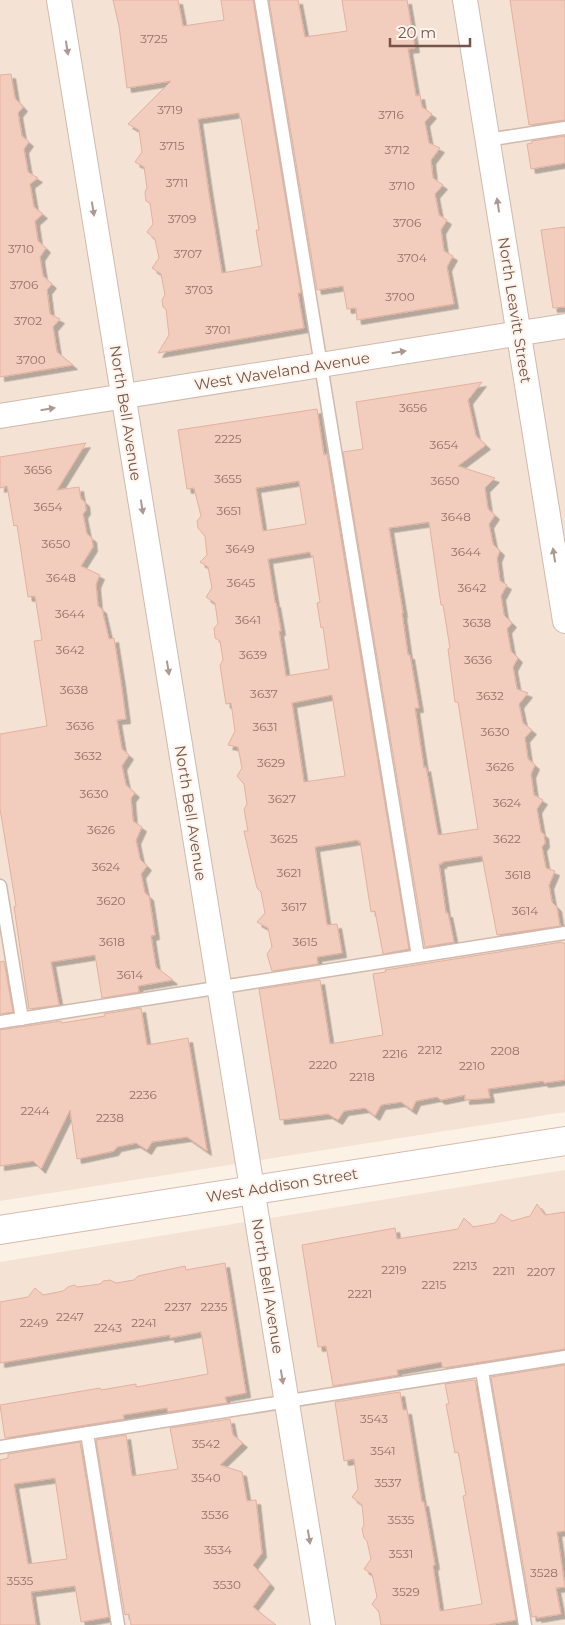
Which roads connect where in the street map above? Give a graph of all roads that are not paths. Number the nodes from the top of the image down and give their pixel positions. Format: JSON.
{"nodes":[{"id":1,"x":59,"y":0,"type":"edge"},
{"id":2,"x":262,"y":0,"type":"edge"},
{"id":3,"x":465,"y":0,"type":"edge"},
{"id":4,"x":565,"y":128,"type":"edge"},
{"id":5,"x":487,"y":140,"type":"junction"},
{"id":6,"x":565,"y":326,"type":"edge"},
{"id":7,"x":518,"y":334,"type":"junction"},
{"id":8,"x":320,"y":365,"type":"junction"},
{"id":9,"x":124,"y":397,"type":"junction"},
{"id":10,"x":0,"y":416,"type":"edge"},
{"id":11,"x":565,"y":621,"type":"edge"},
{"id":12,"x":0,"y":886,"type":"edge"},
{"id":13,"x":565,"y":933,"type":"edge"},
{"id":14,"x":418,"y":956,"type":"junction"},
{"id":15,"x":219,"y":988,"type":"junction"},
{"id":16,"x":22,"y":1019,"type":"junction"},
{"id":17,"x":0,"y":1022,"type":"edge"},
{"id":18,"x":565,"y":1141,"type":"edge"},
{"id":19,"x":252,"y":1190,"type":"junction"},
{"id":20,"x":0,"y":1230,"type":"edge"},
{"id":21,"x":565,"y":1357,"type":"edge"},
{"id":22,"x":482,"y":1370,"type":"junction"},
{"id":23,"x":286,"y":1402,"type":"junction"},
{"id":24,"x":87,"y":1433,"type":"junction"},
{"id":25,"x":0,"y":1447,"type":"edge"},
{"id":26,"x":118,"y":1625,"type":"edge"},
{"id":27,"x":323,"y":1625,"type":"edge"},
{"id":28,"x":525,"y":1625,"type":"edge"}],
"edges":[{"from":1,"to":9,"type":"street","name":"North Bell Avenue","one_way":true},
{"from":2,"to":8,"type":"lane"},
{"from":3,"to":5,"type":"street","name":"North Leavitt Street"},
{"from":4,"to":5,"type":"lane"},
{"from":7,"to":5,"type":"street","name":"North Leavitt Street","one_way":true},
{"from":6,"to":7,"type":"street","name":"West Waveland Avenue"},
{"from":8,"to":7,"type":"street","name":"West Waveland Avenue","one_way":true},
{"from":11,"to":7,"type":"street","name":"North Leavitt Street","one_way":true},
{"from":8,"to":9,"type":"street","name":"West Waveland Avenue"},
{"from":8,"to":14,"type":"lane"},
{"from":10,"to":9,"type":"street","name":"West Waveland Avenue","one_way":true},
{"from":9,"to":15,"type":"street","name":"North Bell Avenue","one_way":true},
{"from":12,"to":16,"type":"lane"},
{"from":13,"to":14,"type":"lane"},
{"from":14,"to":15,"type":"lane"},
{"from":15,"to":16,"type":"lane"},
{"from":15,"to":19,"type":"street","name":"North Bell Avenue"},
{"from":16,"to":17,"type":"lane"},
{"from":18,"to":19,"type":"street","name":"West Addison Street"},
{"from":19,"to":20,"type":"street","name":"West Addison Street"},
{"from":19,"to":23,"type":"street","name":"North Bell Avenue","one_way":true},
{"from":21,"to":22,"type":"lane"},
{"from":22,"to":23,"type":"lane"},
{"from":22,"to":28,"type":"lane"},
{"from":23,"to":24,"type":"lane"},
{"from":23,"to":27,"type":"street","name":"North Bell Avenue","one_way":true},
{"from":24,"to":25,"type":"lane"},
{"from":24,"to":26,"type":"lane"}]}
